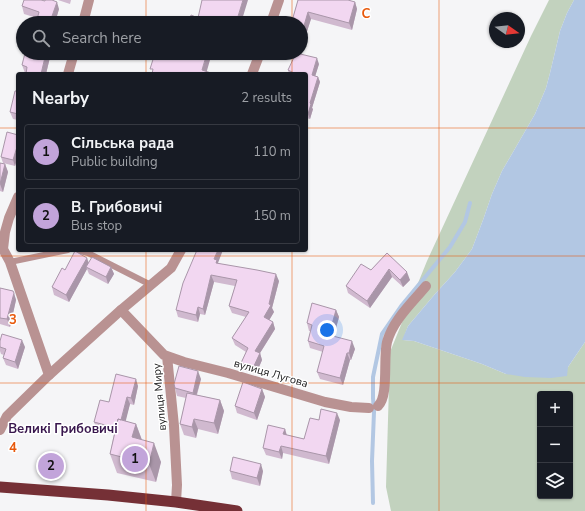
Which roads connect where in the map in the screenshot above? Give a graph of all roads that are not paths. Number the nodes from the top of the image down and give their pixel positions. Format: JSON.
{"nodes":[{"id":1,"x":89,"y":0,"type":"edge"},
{"id":2,"x":279,"y":0,"type":"edge"},
{"id":3,"x":85,"y":16,"type":"edge"},
{"id":4,"x":273,"y":16,"type":"edge"},
{"id":5,"x":72,"y":60,"type":"edge"},
{"id":6,"x":257,"y":60,"type":"edge"},
{"id":7,"x":69,"y":72,"type":"edge"},
{"id":8,"x":253,"y":72,"type":"edge"},
{"id":9,"x":16,"y":202,"type":"edge"},
{"id":10,"x":58,"y":252,"type":"edge"},
{"id":11,"x":84,"y":252,"type":"edge"},
{"id":12,"x":180,"y":252,"type":"edge"},
{"id":13,"x":10,"y":262,"type":"junction"},
{"id":14,"x":152,"y":285,"type":"junction"},
{"id":15,"x":426,"y":286,"type":"dead end"},
{"id":16,"x":122,"y":310,"type":"junction"},
{"id":17,"x":167,"y":356,"type":"junction"},
{"id":18,"x":49,"y":375,"type":"junction"},
{"id":19,"x":0,"y":430,"type":"edge"},
{"id":20,"x":0,"y":487,"type":"edge"},
{"id":21,"x":176,"y":502,"type":"junction"},
{"id":22,"x":237,"y":511,"type":"edge"}],
"edges":[{"from":1,"to":3,"type":"street"},
{"from":2,"to":4,"type":"street"},
{"from":5,"to":7,"type":"street"},
{"from":6,"to":8,"type":"street"},
{"from":9,"to":13,"type":"street"},
{"from":10,"to":13,"type":"lane"},
{"from":11,"to":14,"type":"lane"},
{"from":12,"to":14,"type":"street"},
{"from":13,"to":18,"type":"street"},
{"from":14,"to":16,"type":"street"},
{"from":15,"to":17,"type":"street","name":"вулиця Лугова"},
{"from":16,"to":17,"type":"street","name":"вулиця Миру"},
{"from":16,"to":18,"type":"street"},
{"from":17,"to":21,"type":"street","name":"вулиця Миру"},
{"from":18,"to":19,"type":"street"},
{"from":20,"to":21,"type":"highway"},
{"from":21,"to":22,"type":"highway"}]}
